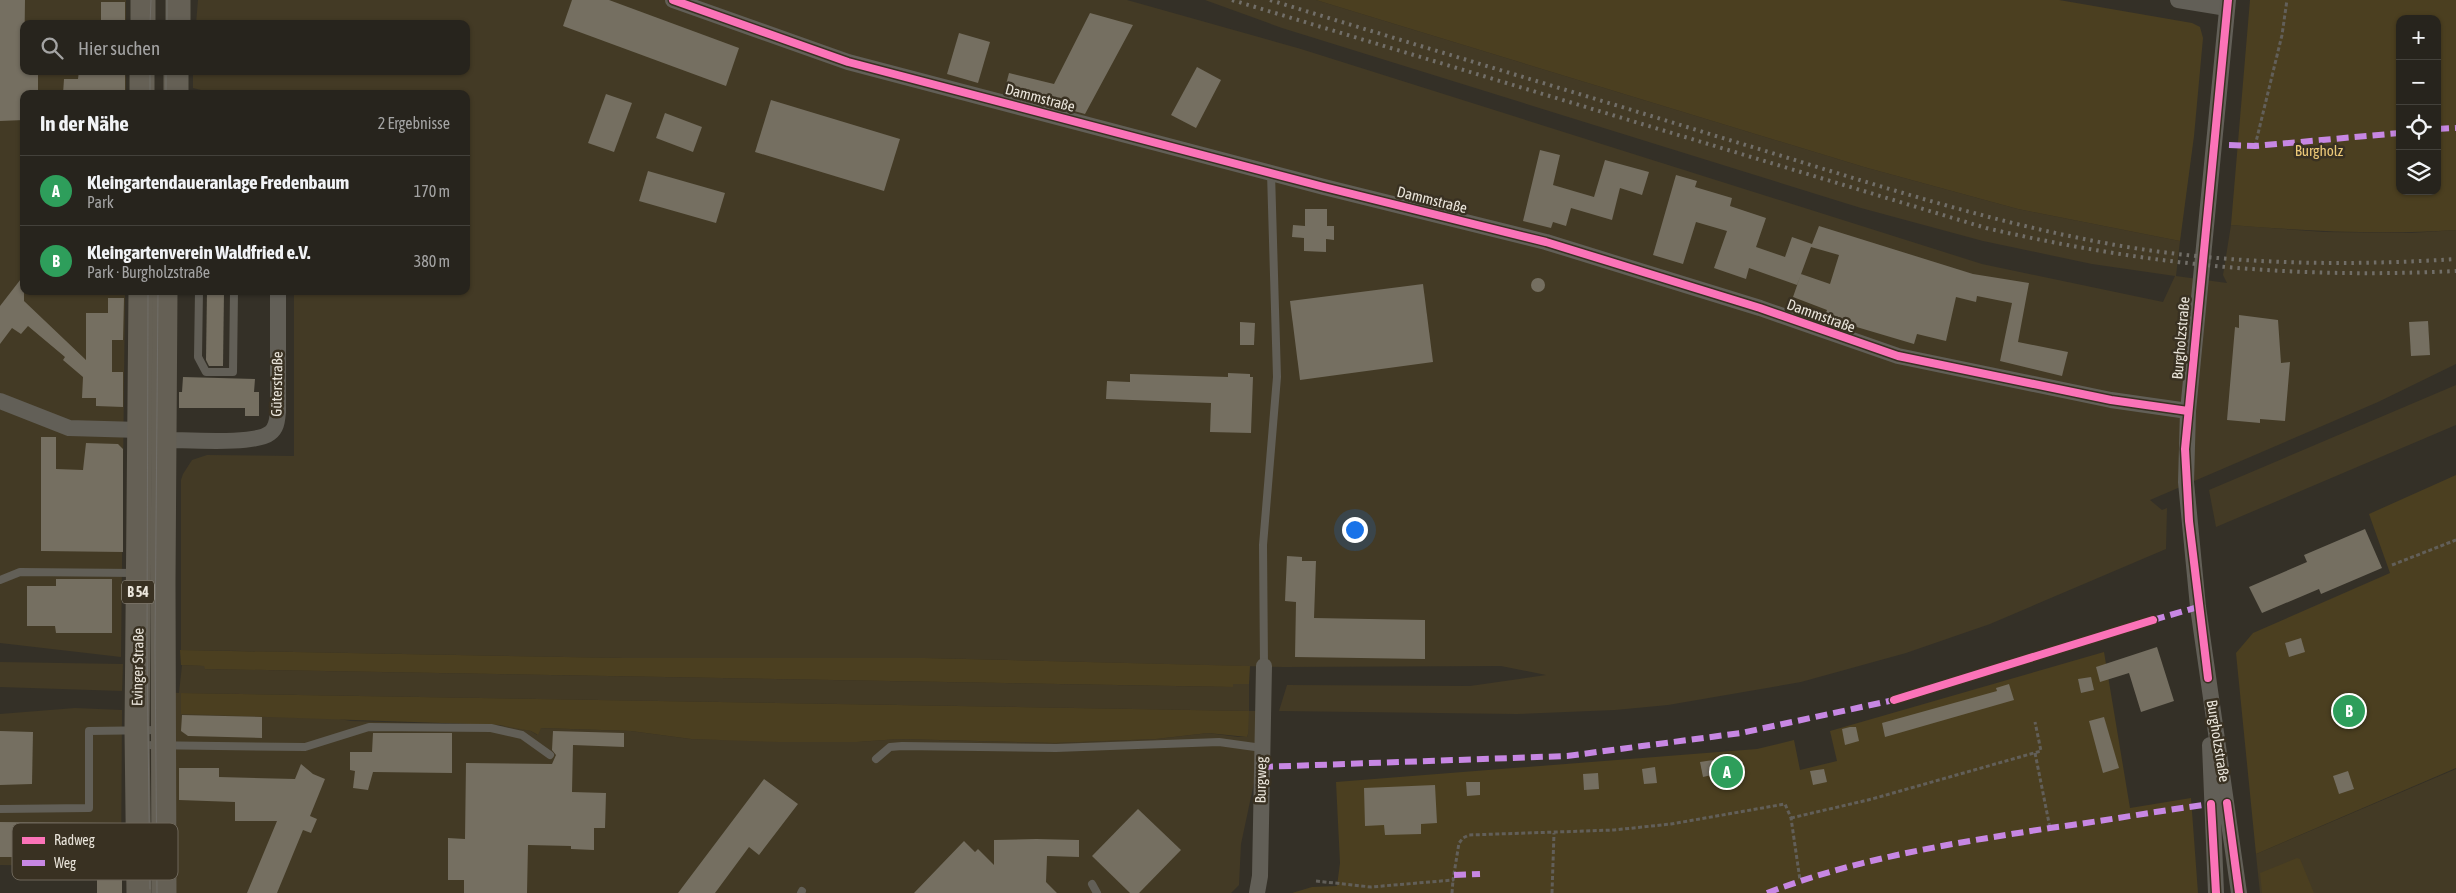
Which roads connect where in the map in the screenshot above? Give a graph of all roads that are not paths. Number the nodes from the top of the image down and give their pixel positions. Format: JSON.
{"nodes":[{"id":1,"x":143,"y":0,"type":"edge"},
{"id":2,"x":178,"y":0,"type":"edge"},
{"id":3,"x":673,"y":0,"type":"edge"},
{"id":4,"x":2178,"y":0,"type":"edge"},
{"id":5,"x":2228,"y":4,"type":"edge"},
{"id":6,"x":143,"y":20,"type":"edge"},
{"id":7,"x":178,"y":20,"type":"edge"},
{"id":8,"x":142,"y":75,"type":"edge"},
{"id":9,"x":176,"y":75,"type":"edge"},
{"id":10,"x":142,"y":90,"type":"edge"},
{"id":11,"x":176,"y":90,"type":"edge"},
{"id":12,"x":1271,"y":173,"type":"junction"},
{"id":13,"x":141,"y":295,"type":"edge"},
{"id":14,"x":165,"y":295,"type":"edge"},
{"id":15,"x":199,"y":295,"type":"edge"},
{"id":16,"x":234,"y":295,"type":"edge"},
{"id":17,"x":278,"y":295,"type":"edge"},
{"id":18,"x":0,"y":401,"type":"edge"},
{"id":19,"x":2188,"y":411,"type":"junction"},
{"id":20,"x":140,"y":435,"type":"junction"},
{"id":21,"x":165,"y":439,"type":"junction"},
{"id":22,"x":151,"y":573,"type":"junction"},
{"id":23,"x":0,"y":580,"type":"edge"},
{"id":24,"x":1264,"y":666,"type":"joint"},
{"id":25,"x":137,"y":737,"type":"junction"},
{"id":26,"x":163,"y":737,"type":"junction"},
{"id":27,"x":1262,"y":748,"type":"junction"},
{"id":28,"x":550,"y":755,"type":"dead end"},
{"id":29,"x":876,"y":759,"type":"dead end"},
{"id":30,"x":2219,"y":803,"type":"junction"},
{"id":31,"x":0,"y":808,"type":"edge"},
{"id":32,"x":138,"y":823,"type":"edge"},
{"id":33,"x":164,"y":823,"type":"edge"},
{"id":34,"x":139,"y":880,"type":"edge"},
{"id":35,"x":164,"y":880,"type":"edge"},
{"id":36,"x":1092,"y":884,"type":"dead end"},
{"id":37,"x":139,"y":893,"type":"edge"},
{"id":38,"x":164,"y":893,"type":"edge"},
{"id":39,"x":1097,"y":893,"type":"edge"},
{"id":40,"x":1257,"y":893,"type":"edge"},
{"id":41,"x":2216,"y":893,"type":"edge"},
{"id":42,"x":2239,"y":893,"type":"edge"}],
"edges":[{"from":1,"to":6,"type":"main road"},
{"from":2,"to":7,"type":"main road"},
{"from":3,"to":12,"type":"street","name":"Dammstraße"},
{"from":4,"to":5,"type":"street"},
{"from":5,"to":19,"type":"street","name":"Burgholzstraße"},
{"from":8,"to":10,"type":"main road"},
{"from":9,"to":11,"type":"main road"},
{"from":12,"to":19,"type":"street","name":"Dammstraße"},
{"from":12,"to":24,"type":"lane"},
{"from":13,"to":20,"type":"main road","name":"Evinger Straße","number":"B 54"},
{"from":14,"to":21,"type":"main road","name":"Evinger Straße","number":"B 54"},
{"from":15,"to":16,"type":"lane"},
{"from":17,"to":21,"type":"street","name":"Güterstraße"},
{"from":18,"to":20,"type":"street","name":"Güterstraße"},
{"from":19,"to":30,"type":"street","name":"Burgholzstraße"},
{"from":20,"to":21,"type":"street","name":"Güterstraße"},
{"from":20,"to":22,"type":"main road","name":"Evinger Straße","number":"B 54"},
{"from":21,"to":22,"type":"main road","name":"Evinger Straße","number":"B 54"},
{"from":22,"to":23,"type":"lane"},
{"from":22,"to":25,"type":"main road","name":"Evinger Straße","number":"B 54"},
{"from":22,"to":26,"type":"main road","name":"Evinger Straße","number":"B 54"},
{"from":24,"to":27,"type":"street","name":"Burgweg"},
{"from":25,"to":26,"type":"lane"},
{"from":25,"to":26,"type":"lane"},
{"from":25,"to":31,"type":"lane"},
{"from":25,"to":32,"type":"main road","name":"Evinger Straße","number":"B 54"},
{"from":26,"to":28,"type":"lane"},
{"from":26,"to":33,"type":"main road","name":"Evinger Straße","number":"B 54"},
{"from":27,"to":29,"type":"lane"},
{"from":27,"to":40,"type":"street","name":"Burgweg"},
{"from":30,"to":41,"type":"street","name":"Burgholzstraße"},
{"from":30,"to":42,"type":"street","name":"Burgholzstraße"},
{"from":34,"to":37,"type":"main road","name":"Evinger Straße","number":"B 54"},
{"from":35,"to":38,"type":"main road","name":"Evinger Straße","number":"B 54"},
{"from":36,"to":39,"type":"lane"}]}
